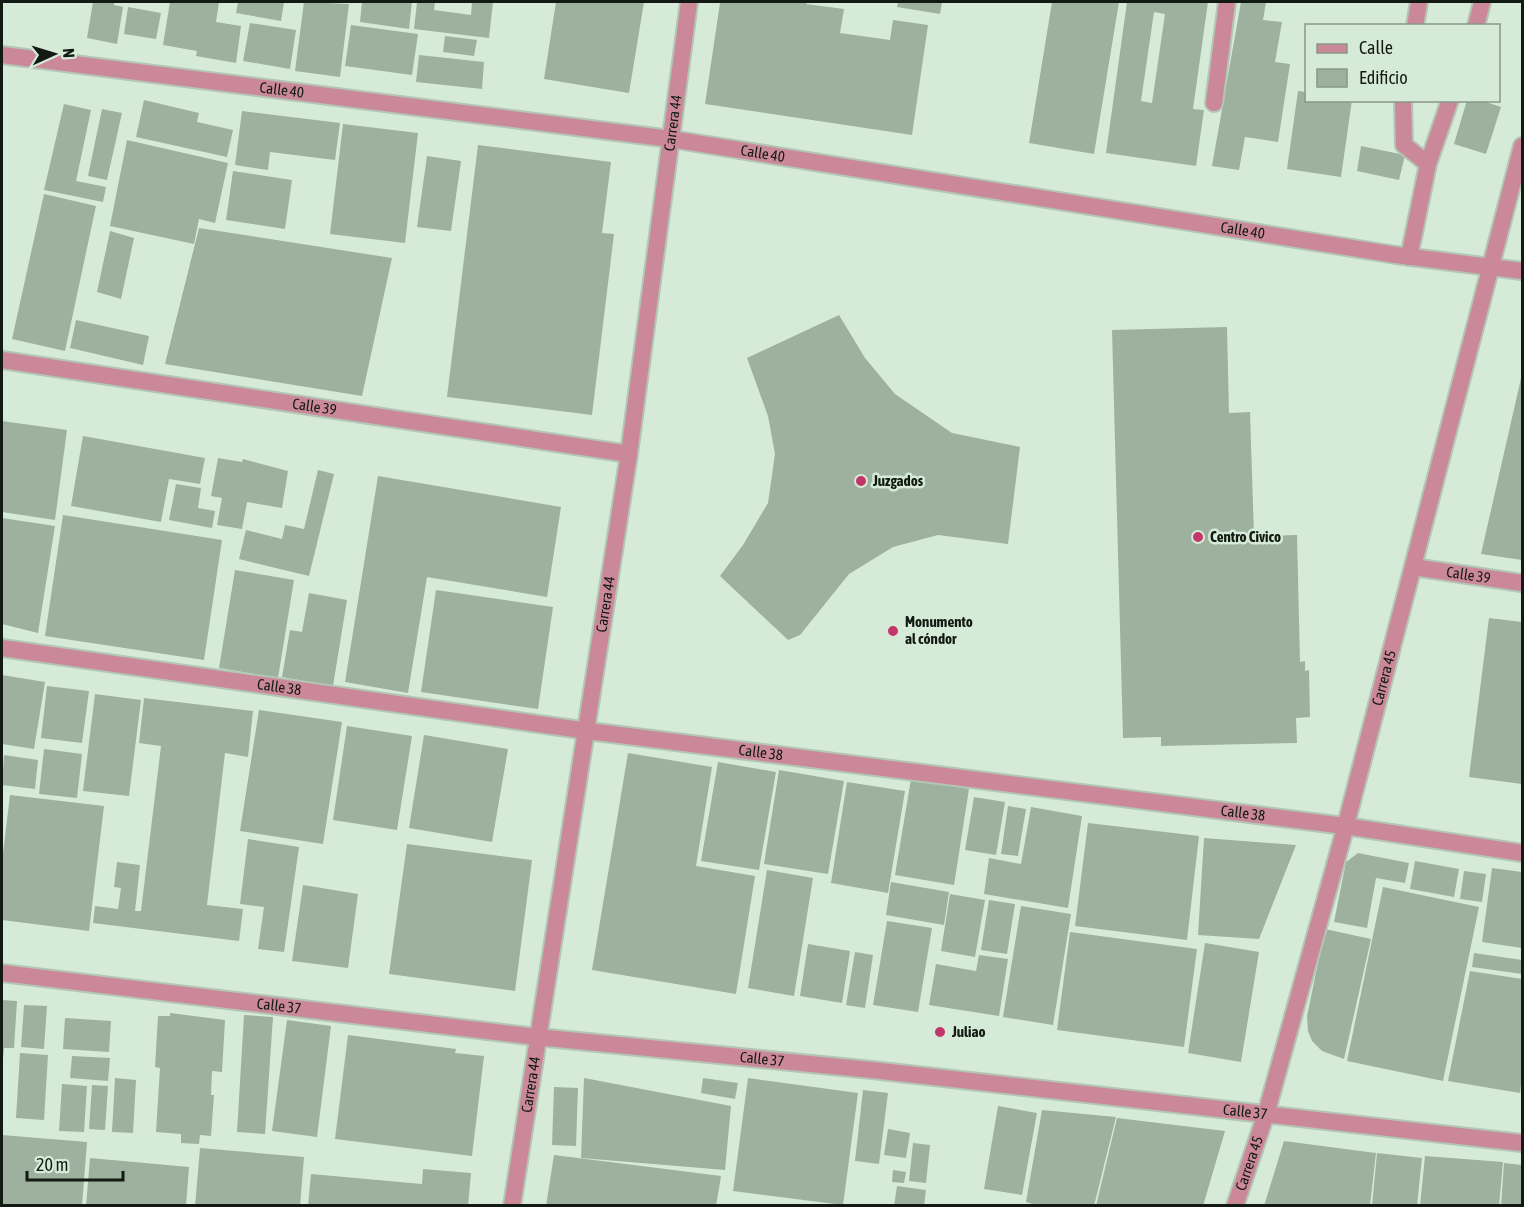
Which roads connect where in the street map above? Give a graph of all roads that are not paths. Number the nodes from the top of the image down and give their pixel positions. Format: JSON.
{"nodes":[{"id":1,"x":690,"y":2,"type":"edge"},
{"id":2,"x":1227,"y":2,"type":"edge"},
{"id":3,"x":1419,"y":2,"type":"edge"},
{"id":4,"x":1482,"y":2,"type":"edge"},
{"id":5,"x":1415,"y":24,"type":"edge"},
{"id":6,"x":1476,"y":24,"type":"edge"},
{"id":7,"x":2,"y":55,"type":"edge"},
{"id":8,"x":1403,"y":102,"type":"edge"},
{"id":9,"x":1449,"y":102,"type":"edge"},
{"id":10,"x":1214,"y":103,"type":"dead end"},
{"id":11,"x":671,"y":139,"type":"junction"},
{"id":12,"x":1522,"y":146,"type":"edge"},
{"id":13,"x":1428,"y":164,"type":"junction"},
{"id":14,"x":1410,"y":257,"type":"junction"},
{"id":15,"x":1489,"y":267,"type":"junction"},
{"id":16,"x":1522,"y":271,"type":"edge"},
{"id":17,"x":2,"y":360,"type":"edge"},
{"id":18,"x":629,"y":454,"type":"junction"},
{"id":19,"x":1413,"y":567,"type":"junction"},
{"id":20,"x":1522,"y":584,"type":"edge"},
{"id":21,"x":2,"y":648,"type":"edge"},
{"id":22,"x":588,"y":731,"type":"junction"},
{"id":23,"x":1345,"y":826,"type":"junction"},
{"id":24,"x":1522,"y":853,"type":"edge"},
{"id":25,"x":2,"y":973,"type":"edge"},
{"id":26,"x":537,"y":1037,"type":"junction"},
{"id":27,"x":1266,"y":1114,"type":"junction"},
{"id":28,"x":1522,"y":1143,"type":"edge"},
{"id":29,"x":512,"y":1206,"type":"edge"},
{"id":30,"x":1235,"y":1206,"type":"edge"}],
"edges":[{"from":1,"to":11,"type":"street","name":"Carrera 44"},
{"from":2,"to":10,"type":"street"},
{"from":3,"to":5,"type":"street"},
{"from":4,"to":6,"type":"street"},
{"from":7,"to":11,"type":"street","name":"Calle 40"},
{"from":8,"to":13,"type":"street"},
{"from":9,"to":13,"type":"street"},
{"from":11,"to":14,"type":"street","name":"Calle 40"},
{"from":11,"to":18,"type":"street","name":"Carrera 44"},
{"from":12,"to":15,"type":"street","name":"Carrera 45"},
{"from":13,"to":14,"type":"street"},
{"from":14,"to":15,"type":"street","name":"Calle 40"},
{"from":15,"to":16,"type":"street","name":"Calle 40"},
{"from":15,"to":19,"type":"street","name":"Carrera 45"},
{"from":17,"to":18,"type":"street","name":"Calle 39"},
{"from":18,"to":22,"type":"street","name":"Carrera 44"},
{"from":19,"to":20,"type":"street","name":"Calle 39"},
{"from":19,"to":23,"type":"street","name":"Carrera 45"},
{"from":21,"to":22,"type":"street","name":"Calle 38"},
{"from":22,"to":23,"type":"street","name":"Calle 38"},
{"from":22,"to":26,"type":"street","name":"Carrera 44"},
{"from":23,"to":24,"type":"street","name":"Calle 38"},
{"from":23,"to":27,"type":"street","name":"Carrera 45"},
{"from":25,"to":26,"type":"street","name":"Calle 37"},
{"from":26,"to":27,"type":"street","name":"Calle 37"},
{"from":26,"to":29,"type":"street","name":"Carrera 44"},
{"from":27,"to":28,"type":"street","name":"Calle 37"},
{"from":27,"to":30,"type":"street","name":"Carrera 45"}]}
